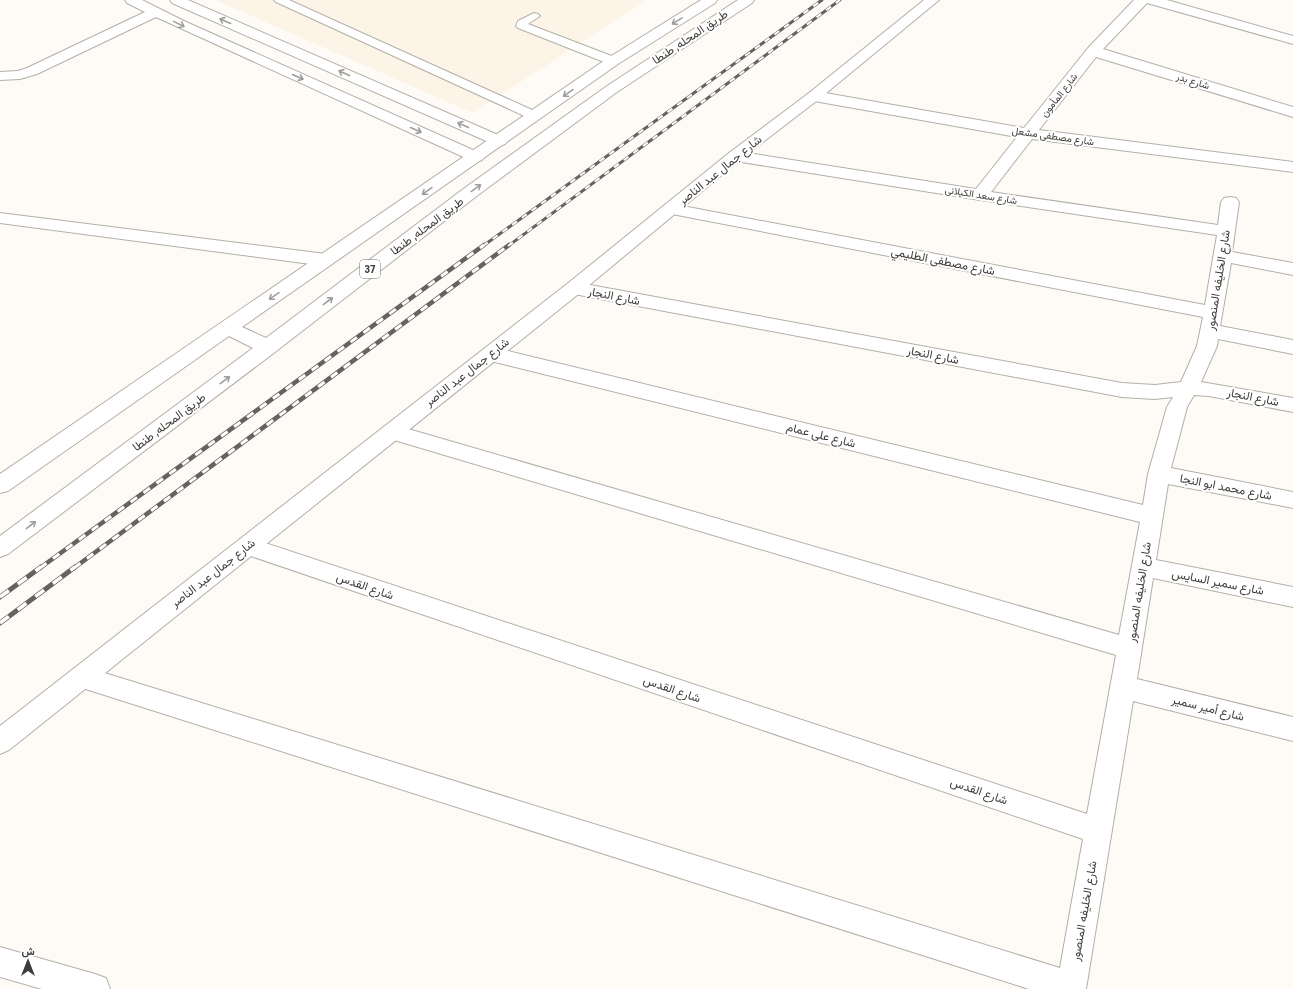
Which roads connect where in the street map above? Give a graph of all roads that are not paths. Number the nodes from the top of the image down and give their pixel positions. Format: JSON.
{"nodes":[{"id":1,"x":132,"y":0,"type":"edge"},
{"id":2,"x":178,"y":0,"type":"edge"},
{"id":3,"x":280,"y":0,"type":"edge"},
{"id":4,"x":710,"y":0,"type":"edge"},
{"id":5,"x":747,"y":0,"type":"edge"},
{"id":6,"x":932,"y":0,"type":"edge"},
{"id":7,"x":1142,"y":0,"type":"edge"},
{"id":8,"x":1152,"y":0,"type":"edge"},
{"id":9,"x":156,"y":12,"type":"junction"},
{"id":10,"x":534,"y":16,"type":"dead end"},
{"id":11,"x":1293,"y":40,"type":"edge"},
{"id":12,"x":1093,"y":51,"type":"junction"},
{"id":13,"x":613,"y":61,"type":"junction"},
{"id":14,"x":0,"y":76,"type":"edge"},
{"id":15,"x":814,"y":96,"type":"junction"},
{"id":16,"x":1293,"y":112,"type":"edge"},
{"id":17,"x":535,"y":116,"type":"junction"},
{"id":18,"x":1029,"y":134,"type":"junction"},
{"id":19,"x":499,"y":141,"type":"junction"},
{"id":20,"x":735,"y":156,"type":"junction"},
{"id":21,"x":476,"y":157,"type":"junction"},
{"id":22,"x":1293,"y":167,"type":"edge"},
{"id":23,"x":980,"y":195,"type":"junction"},
{"id":24,"x":1230,"y":202,"type":"dead end"},
{"id":25,"x":672,"y":209,"type":"junction"},
{"id":26,"x":0,"y":218,"type":"edge"},
{"id":27,"x":1226,"y":231,"type":"junction"},
{"id":28,"x":1223,"y":256,"type":"junction"},
{"id":29,"x":326,"y":260,"type":"junction"},
{"id":30,"x":1293,"y":269,"type":"edge"},
{"id":31,"x":574,"y":288,"type":"junction"},
{"id":32,"x":1211,"y":322,"type":"junction"},
{"id":33,"x":228,"y":328,"type":"junction"},
{"id":34,"x":268,"y":347,"type":"junction"},
{"id":35,"x":1293,"y":347,"type":"edge"},
{"id":36,"x":491,"y":354,"type":"junction"},
{"id":37,"x":1188,"y":388,"type":"junction"},
{"id":38,"x":1293,"y":405,"type":"edge"},
{"id":39,"x":391,"y":432,"type":"junction"},
{"id":40,"x":1159,"y":474,"type":"junction"},
{"id":41,"x":0,"y":485,"type":"edge"},
{"id":42,"x":1293,"y":500,"type":"edge"},
{"id":43,"x":1152,"y":516,"type":"junction"},
{"id":44,"x":246,"y":546,"type":"junction"},
{"id":45,"x":0,"y":548,"type":"edge"},
{"id":46,"x":1144,"y":567,"type":"junction"},
{"id":47,"x":1293,"y":597,"type":"edge"},
{"id":48,"x":1130,"y":648,"type":"junction"},
{"id":49,"x":82,"y":676,"type":"junction"},
{"id":50,"x":1123,"y":687,"type":"junction"},
{"id":51,"x":1293,"y":729,"type":"edge"},
{"id":52,"x":0,"y":742,"type":"edge"},
{"id":53,"x":1098,"y":831,"type":"junction"},
{"id":54,"x":0,"y":962,"type":"edge"},
{"id":55,"x":1071,"y":988,"type":"edge"},
{"id":56,"x":95,"y":989,"type":"edge"}],
"edges":[{"from":1,"to":9,"type":"street"},
{"from":19,"to":2,"type":"street","one_way":true},
{"from":3,"to":17,"type":"lane"},
{"from":4,"to":13,"type":"street","name":"طريق المحله, طنطا","one_way":true},
{"from":34,"to":5,"type":"street","name":"طريق المحله, طنطا","number":"37","one_way":true},
{"from":6,"to":15,"type":"street","name":"شارع جمال عبد الناصر"},
{"from":7,"to":12,"type":"street","name":"شارع المأمون"},
{"from":8,"to":11,"type":"street"},
{"from":9,"to":14,"type":"street"},
{"from":9,"to":21,"type":"street","one_way":true},
{"from":10,"to":13,"type":"lane"},
{"from":12,"to":16,"type":"street","name":"شارع بدر"},
{"from":12,"to":18,"type":"street","name":"شارع المأمون"},
{"from":13,"to":17,"type":"street","name":"طريق المحله, طنطا","one_way":true},
{"from":15,"to":18,"type":"street","name":"شارع مصطفى مشعل"},
{"from":15,"to":20,"type":"street","name":"شارع جمال عبد الناصر"},
{"from":17,"to":19,"type":"street","name":"طريق المحله, طنطا"},
{"from":18,"to":22,"type":"street","name":"شارع مصطفى مشعل"},
{"from":18,"to":23,"type":"street","name":"شارع المأمون"},
{"from":19,"to":21,"type":"street","name":"طريق المحله, طنطا"},
{"from":20,"to":23,"type":"street","name":"شارع سعد الكيلانى"},
{"from":20,"to":25,"type":"street","name":"شارع جمال عبد الناصر"},
{"from":21,"to":29,"type":"street","name":"طريق المحله, طنطا","one_way":true},
{"from":23,"to":27,"type":"street","name":"شارع سعد الكيلانى"},
{"from":24,"to":27,"type":"street","name":"شارع الخليفه المنصور"},
{"from":25,"to":31,"type":"street","name":"شارع جمال عبد الناصر"},
{"from":25,"to":32,"type":"street","name":"شارع مصطفى الطليمي"},
{"from":26,"to":29,"type":"street"},
{"from":27,"to":28,"type":"street","name":"شارع الخليفه المنصور"},
{"from":28,"to":30,"type":"street"},
{"from":28,"to":32,"type":"street","name":"شارع الخليفه المنصور"},
{"from":29,"to":33,"type":"street","name":"طريق المحله, طنطا","one_way":true},
{"from":31,"to":36,"type":"street","name":"شارع جمال عبد الناصر"},
{"from":31,"to":37,"type":"street","name":"شارع النجار"},
{"from":32,"to":35,"type":"street","name":"شارع مصطفى الطليمي"},
{"from":32,"to":37,"type":"street","name":"شارع الخليفه المنصور"},
{"from":33,"to":34,"type":"street"},
{"from":33,"to":41,"type":"street","name":"طريق المحله, طنطا"},
{"from":45,"to":34,"type":"street","name":"طريق المحله, طنطا","number":"37","one_way":true},
{"from":36,"to":39,"type":"street","name":"شارع جمال عبد الناصر"},
{"from":36,"to":43,"type":"street","name":"شارع على عمام"},
{"from":37,"to":38,"type":"street","name":"شارع النجار"},
{"from":37,"to":40,"type":"street","name":"شارع الخليفه المنصور"},
{"from":39,"to":44,"type":"street","name":"شارع جمال عبد الناصر"},
{"from":39,"to":48,"type":"street"},
{"from":40,"to":42,"type":"street","name":"شارع محمد ابو النجا"},
{"from":40,"to":43,"type":"street","name":"شارع الخليفه المنصور"},
{"from":43,"to":46,"type":"street","name":"شارع الخليفه المنصور"},
{"from":44,"to":49,"type":"street","name":"شارع جمال عبد الناصر"},
{"from":44,"to":53,"type":"street","name":"شارع القدس"},
{"from":46,"to":47,"type":"street","name":"شارع سمير السايس"},
{"from":46,"to":48,"type":"street","name":"شارع الخليفه المنصور"},
{"from":48,"to":50,"type":"street","name":"شارع الخليفه المنصور"},
{"from":49,"to":52,"type":"street","name":"شارع جمال عبد الناصر"},
{"from":49,"to":55,"type":"street"},
{"from":50,"to":51,"type":"street","name":"شارع أمير سمير"},
{"from":50,"to":53,"type":"street","name":"شارع الخليفه المنصور"},
{"from":53,"to":55,"type":"street","name":"شارع الخليفه المنصور"},
{"from":54,"to":56,"type":"street"}]}
